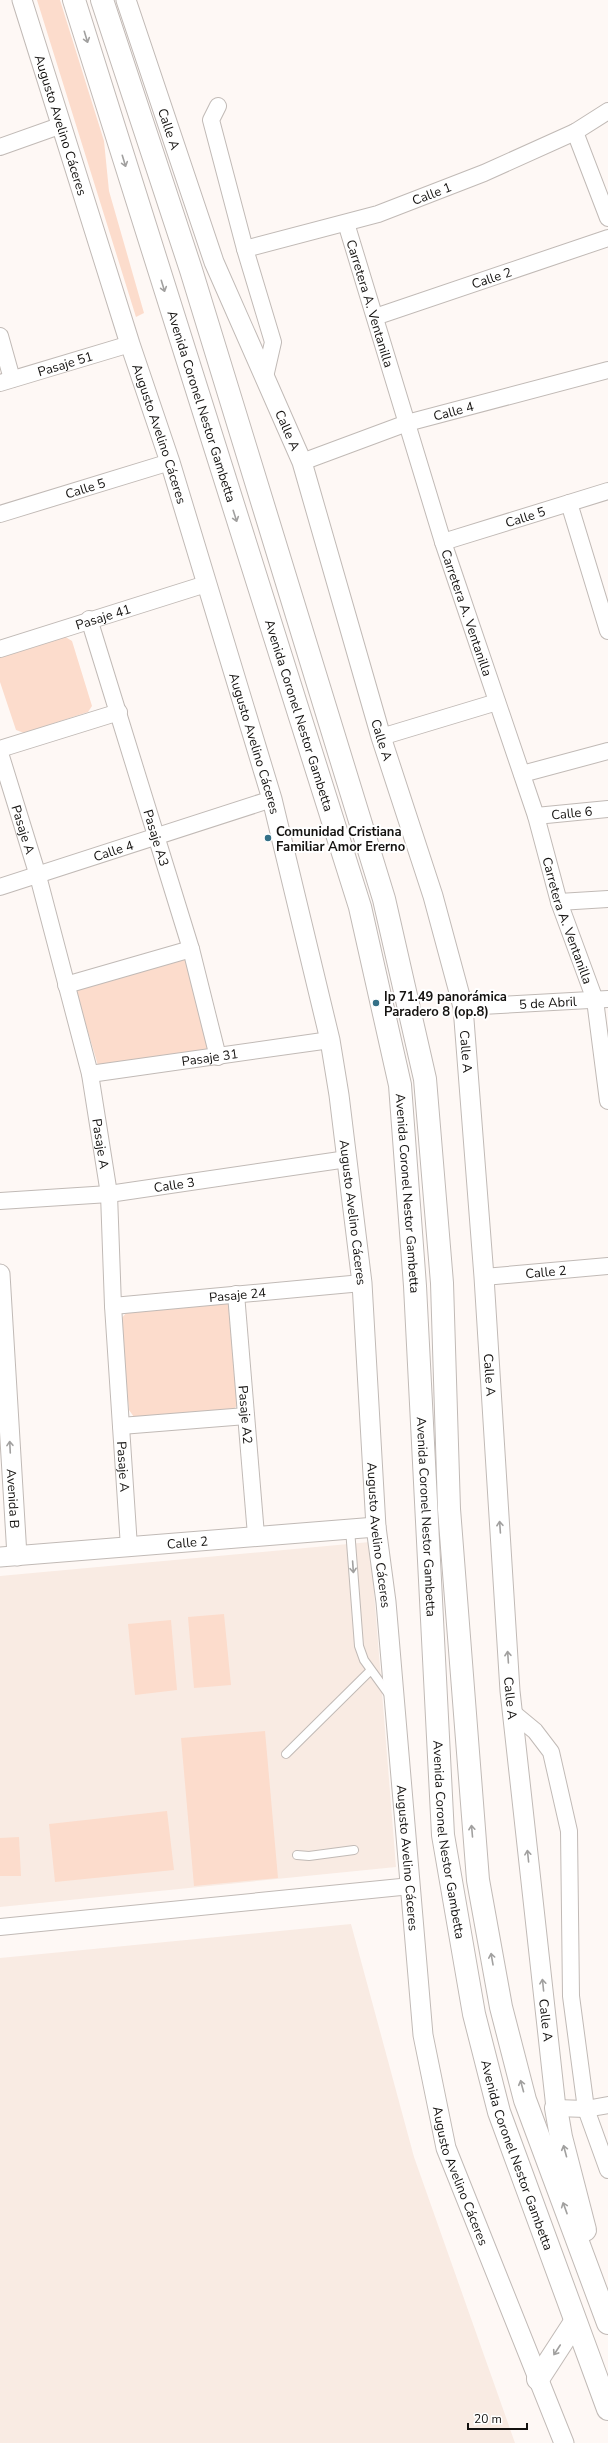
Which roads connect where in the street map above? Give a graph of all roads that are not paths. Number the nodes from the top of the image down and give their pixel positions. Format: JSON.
{"nodes":[{"id":1,"x":22,"y":0,"type":"edge"},
{"id":2,"x":74,"y":0,"type":"edge"},
{"id":3,"x":102,"y":0,"type":"edge"},
{"id":4,"x":126,"y":0,"type":"edge"},
{"id":5,"x":218,"y":106,"type":"dead end"},
{"id":6,"x":608,"y":111,"type":"edge"},
{"id":7,"x":62,"y":125,"type":"junction"},
{"id":8,"x":575,"y":132,"type":"junction"},
{"id":9,"x":0,"y":147,"type":"edge"},
{"id":10,"x":608,"y":218,"type":"edge"},
{"id":11,"x":346,"y":223,"type":"junction"},
{"id":12,"x":608,"y":238,"type":"edge"},
{"id":13,"x":244,"y":250,"type":"junction"},
{"id":14,"x":375,"y":317,"type":"junction"},
{"id":15,"x":0,"y":336,"type":"edge"},
{"id":16,"x":130,"y":344,"type":"junction"},
{"id":17,"x":608,"y":370,"type":"edge"},
{"id":18,"x":265,"y":377,"type":"junction"},
{"id":19,"x":6,"y":381,"type":"edge"},
{"id":20,"x":407,"y":423,"type":"junction"},
{"id":21,"x":170,"y":462,"type":"junction"},
{"id":22,"x":302,"y":462,"type":"junction"},
{"id":23,"x":608,"y":491,"type":"edge"},
{"id":24,"x":569,"y":503,"type":"junction"},
{"id":25,"x":0,"y":514,"type":"edge"},
{"id":26,"x":443,"y":542,"type":"junction"},
{"id":27,"x":206,"y":584,"type":"junction"},
{"id":28,"x":89,"y":619,"type":"junction"},
{"id":29,"x":608,"y":631,"type":"edge"},
{"id":30,"x":0,"y":649,"type":"edge"},
{"id":31,"x":497,"y":702,"type":"junction"},
{"id":32,"x":119,"y":712,"type":"junction"},
{"id":33,"x":381,"y":737,"type":"junction"},
{"id":34,"x":0,"y":749,"type":"edge"},
{"id":35,"x":608,"y":751,"type":"edge"},
{"id":36,"x":0,"y":753,"type":"edge"},
{"id":37,"x":522,"y":774,"type":"junction"},
{"id":38,"x":272,"y":799,"type":"junction"},
{"id":39,"x":608,"y":809,"type":"edge"},
{"id":40,"x":536,"y":816,"type":"junction"},
{"id":41,"x":156,"y":835,"type":"junction"},
{"id":42,"x":38,"y":876,"type":"junction"},
{"id":43,"x":0,"y":888,"type":"edge"},
{"id":44,"x":608,"y":899,"type":"edge"},
{"id":45,"x":559,"y":902,"type":"junction"},
{"id":46,"x":192,"y":949,"type":"junction"},
{"id":47,"x":66,"y":985,"type":"junction"},
{"id":48,"x":602,"y":999,"type":"edge"},
{"id":49,"x":463,"y":1007,"type":"junction"},
{"id":50,"x":330,"y":1040,"type":"junction"},
{"id":51,"x":218,"y":1057,"type":"junction"},
{"id":52,"x":90,"y":1074,"type":"junction"},
{"id":53,"x":608,"y":1093,"type":"edge"},
{"id":54,"x":608,"y":1100,"type":"edge"},
{"id":55,"x":347,"y":1159,"type":"junction"},
{"id":56,"x":109,"y":1194,"type":"junction"},
{"id":57,"x":0,"y":1201,"type":"edge"},
{"id":58,"x":608,"y":1266,"type":"edge"},
{"id":59,"x":0,"y":1274,"type":"edge"},
{"id":60,"x":484,"y":1277,"type":"junction"},
{"id":61,"x":362,"y":1283,"type":"junction"},
{"id":62,"x":236,"y":1294,"type":"junction"},
{"id":63,"x":113,"y":1306,"type":"junction"},
{"id":64,"x":246,"y":1416,"type":"junction"},
{"id":65,"x":121,"y":1426,"type":"junction"},
{"id":66,"x":376,"y":1527,"type":"junction"},
{"id":67,"x":350,"y":1528,"type":"junction"},
{"id":68,"x":256,"y":1535,"type":"junction"},
{"id":69,"x":129,"y":1547,"type":"junction"},
{"id":70,"x":8,"y":1557,"type":"edge"},
{"id":71,"x":371,"y":1670,"type":"junction"},
{"id":72,"x":395,"y":1704,"type":"junction"},
{"id":73,"x":512,"y":1712,"type":"junction"},
{"id":74,"x":286,"y":1754,"type":"dead end"},
{"id":75,"x":354,"y":1850,"type":"dead end"},
{"id":76,"x":297,"y":1855,"type":"dead end"},
{"id":77,"x":411,"y":1886,"type":"junction"},
{"id":78,"x":0,"y":1927,"type":"edge"},
{"id":79,"x":608,"y":2105,"type":"edge"},
{"id":80,"x":556,"y":2108,"type":"junction"},
{"id":81,"x":586,"y":2109,"type":"junction"},
{"id":82,"x":608,"y":2170,"type":"edge"},
{"id":83,"x":588,"y":2271,"type":"junction"},
{"id":84,"x":575,"y":2322,"type":"junction"},
{"id":85,"x":608,"y":2323,"type":"edge"},
{"id":86,"x":538,"y":2379,"type":"junction"},
{"id":87,"x":608,"y":2408,"type":"edge"},
{"id":88,"x":564,"y":2443,"type":"edge"}],
"edges":[{"from":1,"to":7,"type":"street","name":"Augusto Avelino Cáceres"},
{"from":2,"to":84,"type":"highway","name":"Avenida Coronel Nestor Gambetta","one_way":true},
{"from":83,"to":3,"type":"highway","name":"Avenida Coronel Nestor Gambetta","one_way":true},
{"from":4,"to":18,"type":"street","name":"Calle A"},
{"from":5,"to":13,"type":"street"},
{"from":6,"to":8,"type":"street","name":"Calle 1"},
{"from":7,"to":9,"type":"street"},
{"from":7,"to":16,"type":"street","name":"Augusto Avelino Cáceres"},
{"from":8,"to":10,"type":"street"},
{"from":8,"to":11,"type":"street","name":"Calle 1"},
{"from":11,"to":13,"type":"street","name":"Calle 1"},
{"from":11,"to":14,"type":"street","name":"Carretera A. Ventanilla"},
{"from":12,"to":14,"type":"street","name":"Calle 2"},
{"from":13,"to":18,"type":"street"},
{"from":14,"to":20,"type":"street","name":"Carretera A. Ventanilla"},
{"from":15,"to":19,"type":"street"},
{"from":16,"to":19,"type":"street","name":"Pasaje 51"},
{"from":16,"to":21,"type":"street","name":"Augusto Avelino Cáceres"},
{"from":17,"to":20,"type":"street","name":"Calle 4"},
{"from":18,"to":22,"type":"street","name":"Calle A"},
{"from":20,"to":22,"type":"street","name":"Calle 4"},
{"from":20,"to":26,"type":"street","name":"Carretera A. Ventanilla"},
{"from":21,"to":25,"type":"street","name":"Calle 5"},
{"from":21,"to":27,"type":"street","name":"Augusto Avelino Cáceres"},
{"from":22,"to":33,"type":"street","name":"Calle A"},
{"from":23,"to":24,"type":"street","name":"Calle 5"},
{"from":24,"to":26,"type":"street","name":"Calle 5"},
{"from":24,"to":29,"type":"street"},
{"from":26,"to":31,"type":"street","name":"Carretera A. Ventanilla"},
{"from":27,"to":28,"type":"street","name":"Pasaje 41"},
{"from":27,"to":38,"type":"street","name":"Augusto Avelino Cáceres"},
{"from":28,"to":30,"type":"street","name":"Pasaje 41"},
{"from":28,"to":32,"type":"street","name":"Pasaje A3"},
{"from":31,"to":33,"type":"street"},
{"from":31,"to":37,"type":"street","name":"Carretera A. Ventanilla"},
{"from":32,"to":34,"type":"street"},
{"from":32,"to":41,"type":"street","name":"Pasaje A3"},
{"from":33,"to":49,"type":"street","name":"Calle A"},
{"from":35,"to":37,"type":"street"},
{"from":36,"to":42,"type":"street","name":"Pasaje A"},
{"from":37,"to":40,"type":"street","name":"Carretera A. Ventanilla"},
{"from":38,"to":41,"type":"street","name":"Calle 4"},
{"from":38,"to":50,"type":"street","name":"Augusto Avelino Cáceres"},
{"from":39,"to":40,"type":"street","name":"Calle 6"},
{"from":40,"to":45,"type":"street","name":"Carretera A. Ventanilla"},
{"from":41,"to":42,"type":"street","name":"Calle 4"},
{"from":41,"to":46,"type":"street","name":"Pasaje A3"},
{"from":42,"to":43,"type":"street","name":"Calle 4"},
{"from":42,"to":47,"type":"street","name":"Pasaje A"},
{"from":44,"to":45,"type":"street"},
{"from":45,"to":48,"type":"street","name":"Carretera A. Ventanilla"},
{"from":46,"to":47,"type":"street"},
{"from":46,"to":51,"type":"street","name":"Pasaje A3"},
{"from":47,"to":52,"type":"street","name":"Pasaje A"},
{"from":48,"to":49,"type":"street","name":"5 de Abril"},
{"from":48,"to":53,"type":"street","name":"Carretera A. Ventanilla"},
{"from":49,"to":60,"type":"street","name":"Calle A"},
{"from":50,"to":51,"type":"street","name":"Pasaje 31"},
{"from":50,"to":55,"type":"street","name":"Augusto Avelino Cáceres"},
{"from":51,"to":52,"type":"street","name":"Pasaje 31"},
{"from":52,"to":56,"type":"street","name":"Pasaje A"},
{"from":53,"to":54,"type":"street","name":"Carretera A. Ventanilla"},
{"from":55,"to":56,"type":"street","name":"Calle 3"},
{"from":55,"to":61,"type":"street","name":"Augusto Avelino Cáceres"},
{"from":56,"to":57,"type":"street","name":"Calle 3"},
{"from":56,"to":63,"type":"street","name":"Pasaje A"},
{"from":58,"to":60,"type":"street","name":"Calle 2"},
{"from":70,"to":59,"type":"street","name":"Avenida B","one_way":true},
{"from":73,"to":60,"type":"street","name":"Calle A","one_way":true},
{"from":61,"to":62,"type":"street","name":"Pasaje 24"},
{"from":61,"to":66,"type":"street","name":"Augusto Avelino Cáceres"},
{"from":62,"to":63,"type":"street","name":"Pasaje 24"},
{"from":62,"to":64,"type":"street","name":"Pasaje A2"},
{"from":63,"to":65,"type":"street","name":"Pasaje A"},
{"from":64,"to":65,"type":"street"},
{"from":64,"to":68,"type":"street","name":"Pasaje A2"},
{"from":65,"to":69,"type":"street","name":"Pasaje A"},
{"from":66,"to":67,"type":"street","name":"Calle 2"},
{"from":66,"to":72,"type":"street","name":"Augusto Avelino Cáceres"},
{"from":67,"to":68,"type":"street","name":"Calle 2"},
{"from":67,"to":71,"type":"lane","one_way":true},
{"from":68,"to":69,"type":"street","name":"Calle 2"},
{"from":69,"to":70,"type":"street","name":"Calle 2"},
{"from":71,"to":72,"type":"lane"},
{"from":71,"to":74,"type":"lane"},
{"from":72,"to":77,"type":"street","name":"Augusto Avelino Cáceres"},
{"from":80,"to":73,"type":"street","name":"Calle A","one_way":true},
{"from":73,"to":81,"type":"street"},
{"from":75,"to":76,"type":"lane"},
{"from":77,"to":78,"type":"street"},
{"from":77,"to":86,"type":"street","name":"Augusto Avelino Cáceres"},
{"from":79,"to":81,"type":"street"},
{"from":80,"to":81,"type":"street"},
{"from":83,"to":80,"type":"highway","one_way":true},
{"from":81,"to":82,"type":"street"},
{"from":83,"to":85,"type":"highway","name":"Avenida Coronel Nestor Gambetta"},
{"from":84,"to":86,"type":"highway","one_way":true},
{"from":84,"to":87,"type":"highway","name":"Avenida Coronel Nestor Gambetta"},
{"from":86,"to":88,"type":"street","name":"Augusto Avelino Cáceres"}]}
